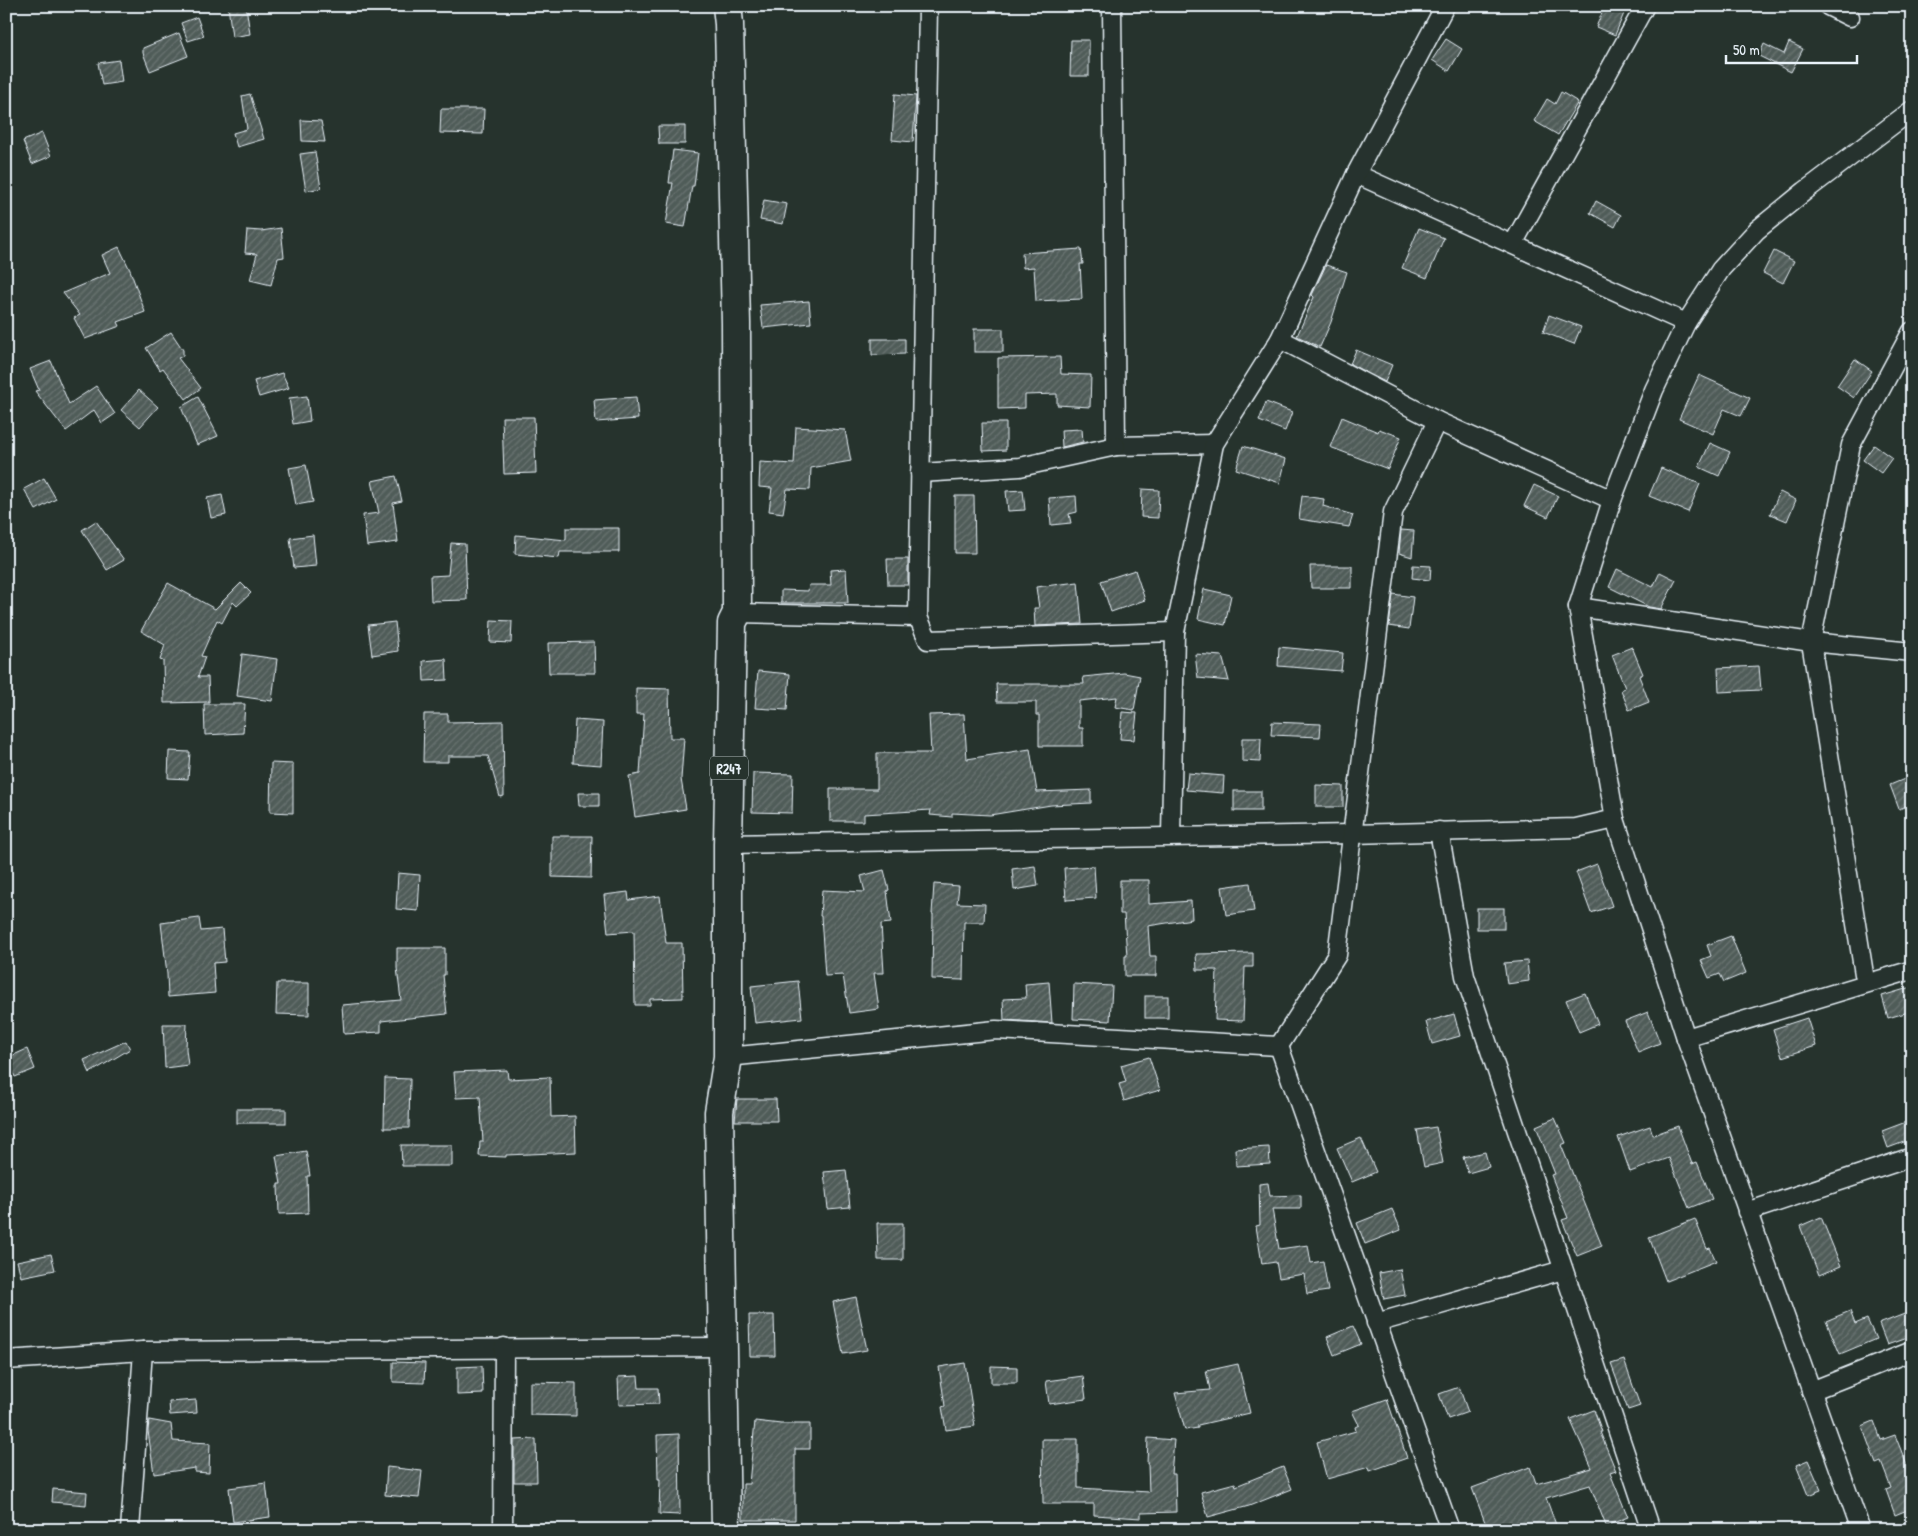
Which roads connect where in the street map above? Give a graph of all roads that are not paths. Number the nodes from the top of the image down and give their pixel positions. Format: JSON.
{"nodes":[{"id":1,"x":727,"y":6,"type":"edge"},
{"id":2,"x":928,"y":6,"type":"edge"},
{"id":3,"x":1112,"y":6,"type":"edge"},
{"id":4,"x":1445,"y":6,"type":"edge"},
{"id":5,"x":1645,"y":6,"type":"edge"},
{"id":6,"x":1828,"y":6,"type":"edge"},
{"id":7,"x":1850,"y":16,"type":"dead end"},
{"id":8,"x":1912,"y":110,"type":"edge"},
{"id":9,"x":1356,"y":174,"type":"junction"},
{"id":10,"x":1513,"y":244,"type":"junction"},
{"id":11,"x":1686,"y":323,"type":"junction"},
{"id":12,"x":1912,"y":331,"type":"edge"},
{"id":13,"x":1280,"y":339,"type":"junction"},
{"id":14,"x":1437,"y":421,"type":"junction"},
{"id":15,"x":1214,"y":444,"type":"junction"},
{"id":16,"x":1116,"y":446,"type":"junction"},
{"id":17,"x":920,"y":473,"type":"junction"},
{"id":18,"x":1612,"y":500,"type":"junction"},
{"id":19,"x":1578,"y":607,"type":"junction"},
{"id":20,"x":736,"y":613,"type":"junction"},
{"id":21,"x":918,"y":617,"type":"junction"},
{"id":22,"x":1175,"y":632,"type":"junction"},
{"id":23,"x":1811,"y":642,"type":"junction"},
{"id":24,"x":1912,"y":652,"type":"edge"},
{"id":25,"x":1614,"y":819,"type":"junction"},
{"id":26,"x":1439,"y":831,"type":"junction"},
{"id":27,"x":1352,"y":834,"type":"junction"},
{"id":28,"x":1171,"y":836,"type":"junction"},
{"id":29,"x":728,"y":844,"type":"junction"},
{"id":30,"x":1912,"y":970,"type":"edge"},
{"id":31,"x":1864,"y":974,"type":"dead end"},
{"id":32,"x":1686,"y":1038,"type":"junction"},
{"id":33,"x":1279,"y":1046,"type":"junction"},
{"id":34,"x":728,"y":1057,"type":"junction"},
{"id":35,"x":1912,"y":1157,"type":"edge"},
{"id":36,"x":1747,"y":1212,"type":"junction"},
{"id":37,"x":1563,"y":1270,"type":"junction"},
{"id":38,"x":1376,"y":1323,"type":"junction"},
{"id":39,"x":504,"y":1347,"type":"junction"},
{"id":40,"x":723,"y":1347,"type":"junction"},
{"id":41,"x":143,"y":1351,"type":"junction"},
{"id":42,"x":1912,"y":1351,"type":"edge"},
{"id":43,"x":6,"y":1360,"type":"edge"},
{"id":44,"x":1811,"y":1391,"type":"junction"},
{"id":45,"x":130,"y":1530,"type":"edge"},
{"id":46,"x":503,"y":1530,"type":"edge"},
{"id":47,"x":726,"y":1530,"type":"edge"},
{"id":48,"x":1450,"y":1530,"type":"edge"},
{"id":49,"x":1651,"y":1530,"type":"edge"},
{"id":50,"x":1861,"y":1530,"type":"edge"}],
"edges":[{"from":1,"to":20,"type":"main road","number":"R247"},
{"from":2,"to":17,"type":"street"},
{"from":3,"to":16,"type":"street"},
{"from":4,"to":9,"type":"street"},
{"from":5,"to":10,"type":"street"},
{"from":6,"to":7,"type":"street"},
{"from":8,"to":11,"type":"street"},
{"from":9,"to":10,"type":"street"},
{"from":9,"to":13,"type":"street"},
{"from":10,"to":11,"type":"street"},
{"from":11,"to":18,"type":"street"},
{"from":12,"to":23,"type":"street"},
{"from":13,"to":14,"type":"street"},
{"from":13,"to":15,"type":"street"},
{"from":14,"to":18,"type":"street"},
{"from":14,"to":27,"type":"street"},
{"from":15,"to":16,"type":"street"},
{"from":15,"to":22,"type":"street"},
{"from":16,"to":17,"type":"street"},
{"from":17,"to":21,"type":"street"},
{"from":18,"to":19,"type":"street"},
{"from":19,"to":23,"type":"street"},
{"from":19,"to":25,"type":"street"},
{"from":20,"to":21,"type":"street"},
{"from":20,"to":29,"type":"main road","number":"R247"},
{"from":21,"to":22,"type":"street"},
{"from":22,"to":28,"type":"street"},
{"from":23,"to":24,"type":"street"},
{"from":23,"to":31,"type":"street"},
{"from":25,"to":26,"type":"street"},
{"from":25,"to":32,"type":"street"},
{"from":26,"to":27,"type":"street"},
{"from":26,"to":37,"type":"street"},
{"from":27,"to":28,"type":"street"},
{"from":27,"to":33,"type":"street"},
{"from":28,"to":29,"type":"street"},
{"from":29,"to":34,"type":"main road","number":"R247"},
{"from":30,"to":32,"type":"street"},
{"from":32,"to":36,"type":"street"},
{"from":33,"to":34,"type":"street"},
{"from":33,"to":38,"type":"street"},
{"from":34,"to":40,"type":"main road","number":"R247"},
{"from":35,"to":36,"type":"street"},
{"from":36,"to":44,"type":"street"},
{"from":37,"to":38,"type":"street"},
{"from":37,"to":49,"type":"street"},
{"from":38,"to":48,"type":"street"},
{"from":39,"to":40,"type":"street"},
{"from":39,"to":41,"type":"street"},
{"from":39,"to":46,"type":"street"},
{"from":40,"to":47,"type":"main road","number":"R247"},
{"from":41,"to":43,"type":"street"},
{"from":41,"to":45,"type":"street"},
{"from":42,"to":44,"type":"street"},
{"from":44,"to":50,"type":"street"}]}
